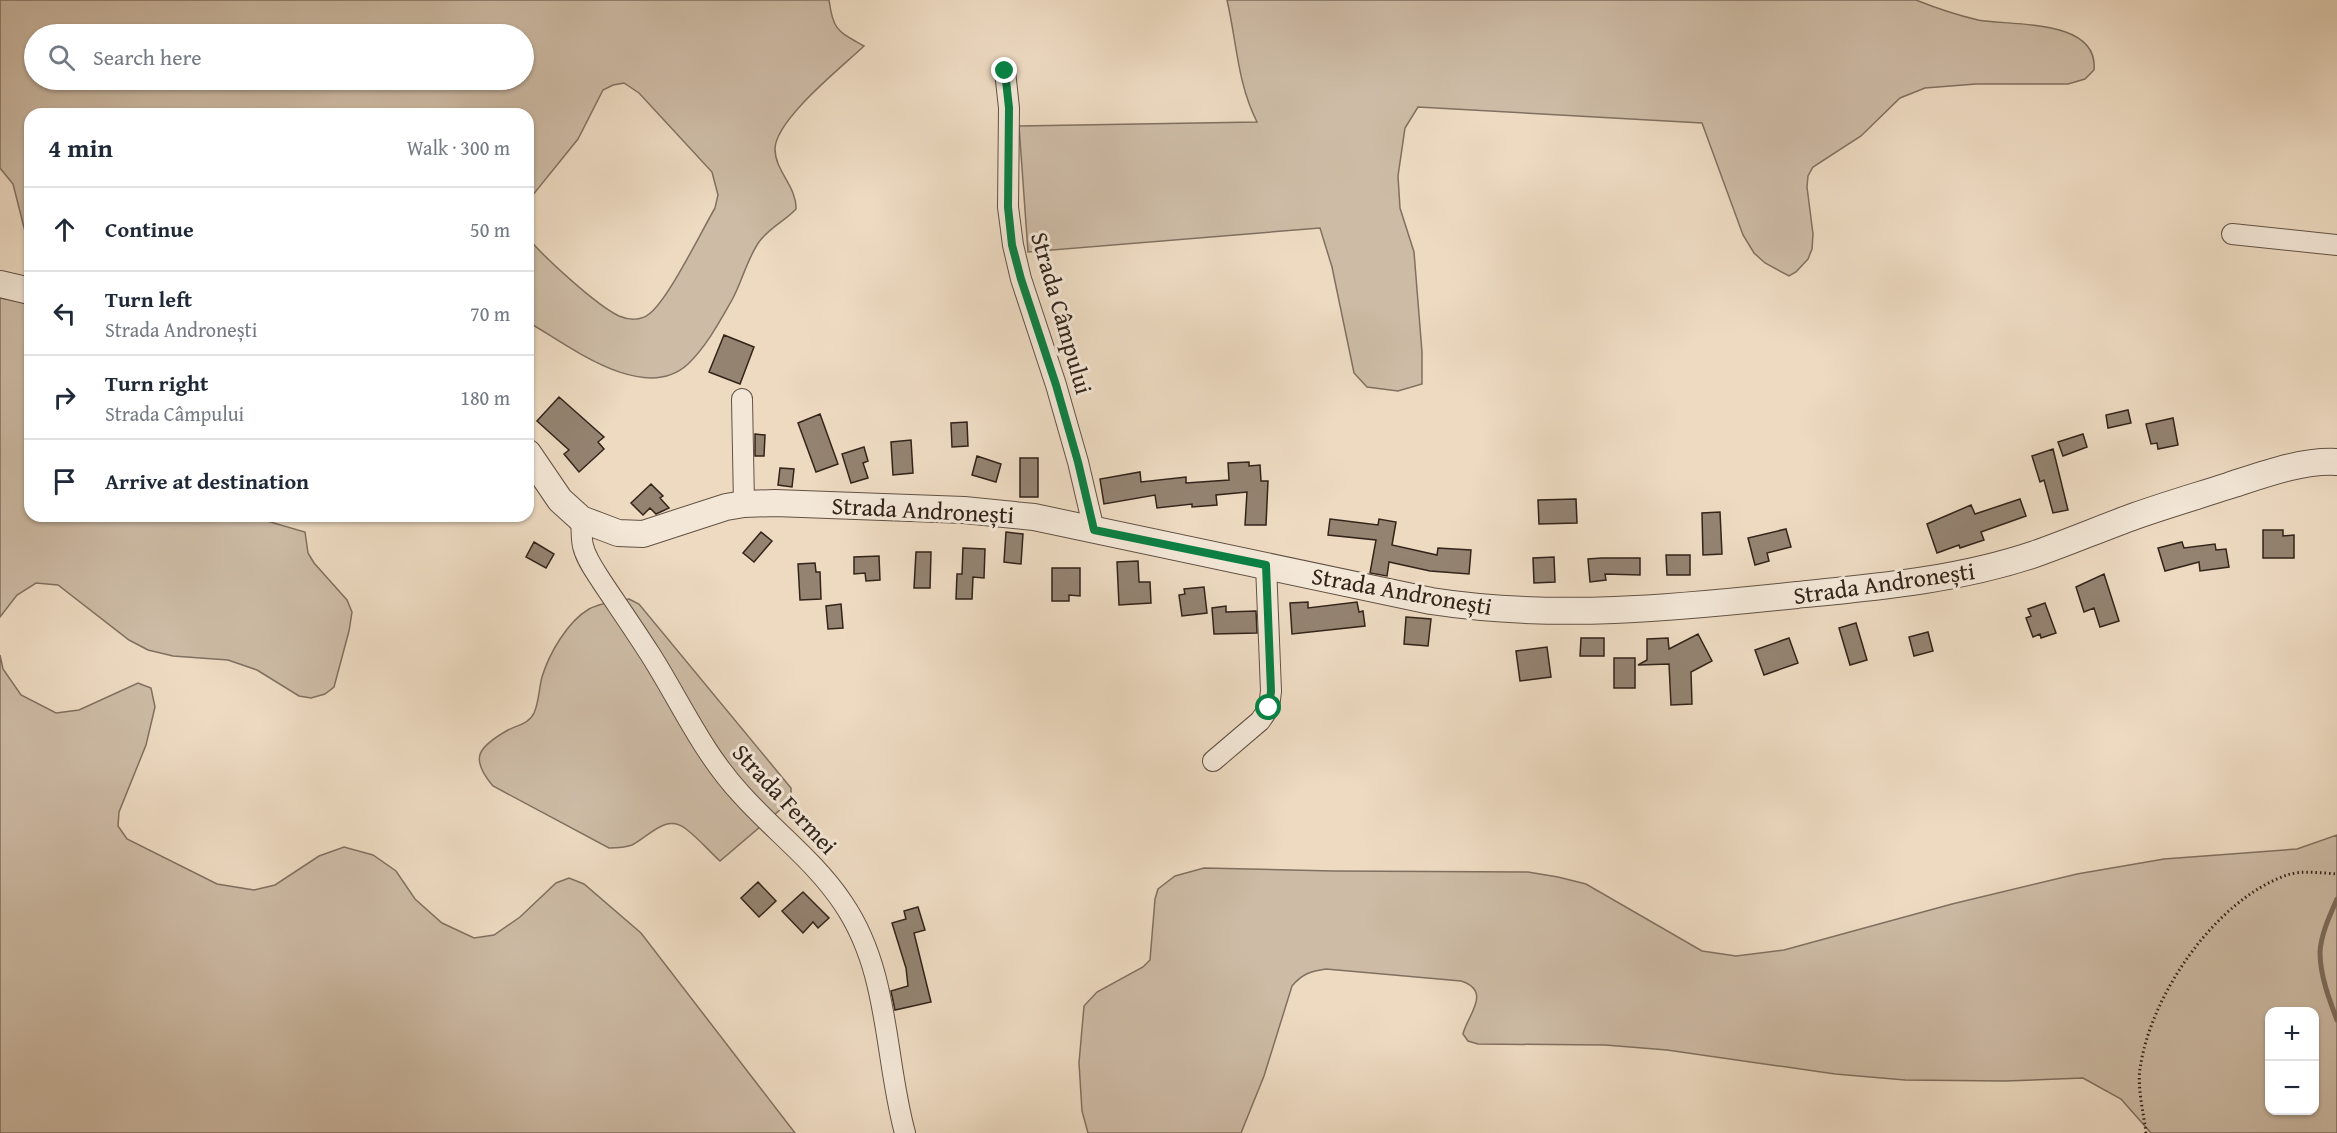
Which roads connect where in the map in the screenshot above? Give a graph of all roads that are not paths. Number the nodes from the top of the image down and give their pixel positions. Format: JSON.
{"nodes":[{"id":1,"x":1005,"y":71,"type":"dead end"},
{"id":2,"x":2232,"y":234,"type":"dead end"},
{"id":3,"x":2337,"y":245,"type":"edge"},
{"id":4,"x":0,"y":284,"type":"edge"},
{"id":5,"x":24,"y":290,"type":"edge"},
{"id":6,"x":742,"y":399,"type":"dead end"},
{"id":7,"x":534,"y":462,"type":"edge"},
{"id":8,"x":2337,"y":462,"type":"edge"},
{"id":9,"x":744,"y":504,"type":"junction"},
{"id":10,"x":581,"y":519,"type":"junction"},
{"id":11,"x":1094,"y":530,"type":"junction"},
{"id":12,"x":1266,"y":565,"type":"junction"},
{"id":13,"x":1213,"y":761,"type":"dead end"},
{"id":14,"x":905,"y":1133,"type":"edge"}],
"edges":[{"from":1,"to":11,"type":"street","name":"Strada Câmpului"},
{"from":2,"to":3,"type":"street"},
{"from":4,"to":5,"type":"street"},
{"from":6,"to":9,"type":"street"},
{"from":7,"to":10,"type":"street","name":"Strada Andronești"},
{"from":8,"to":12,"type":"street","name":"Strada Andronești"},
{"from":9,"to":10,"type":"street","name":"Strada Andronești"},
{"from":9,"to":11,"type":"street","name":"Strada Andronești"},
{"from":10,"to":14,"type":"street","name":"Strada Fermei"},
{"from":11,"to":12,"type":"street","name":"Strada Andronești"},
{"from":12,"to":13,"type":"street"}]}
